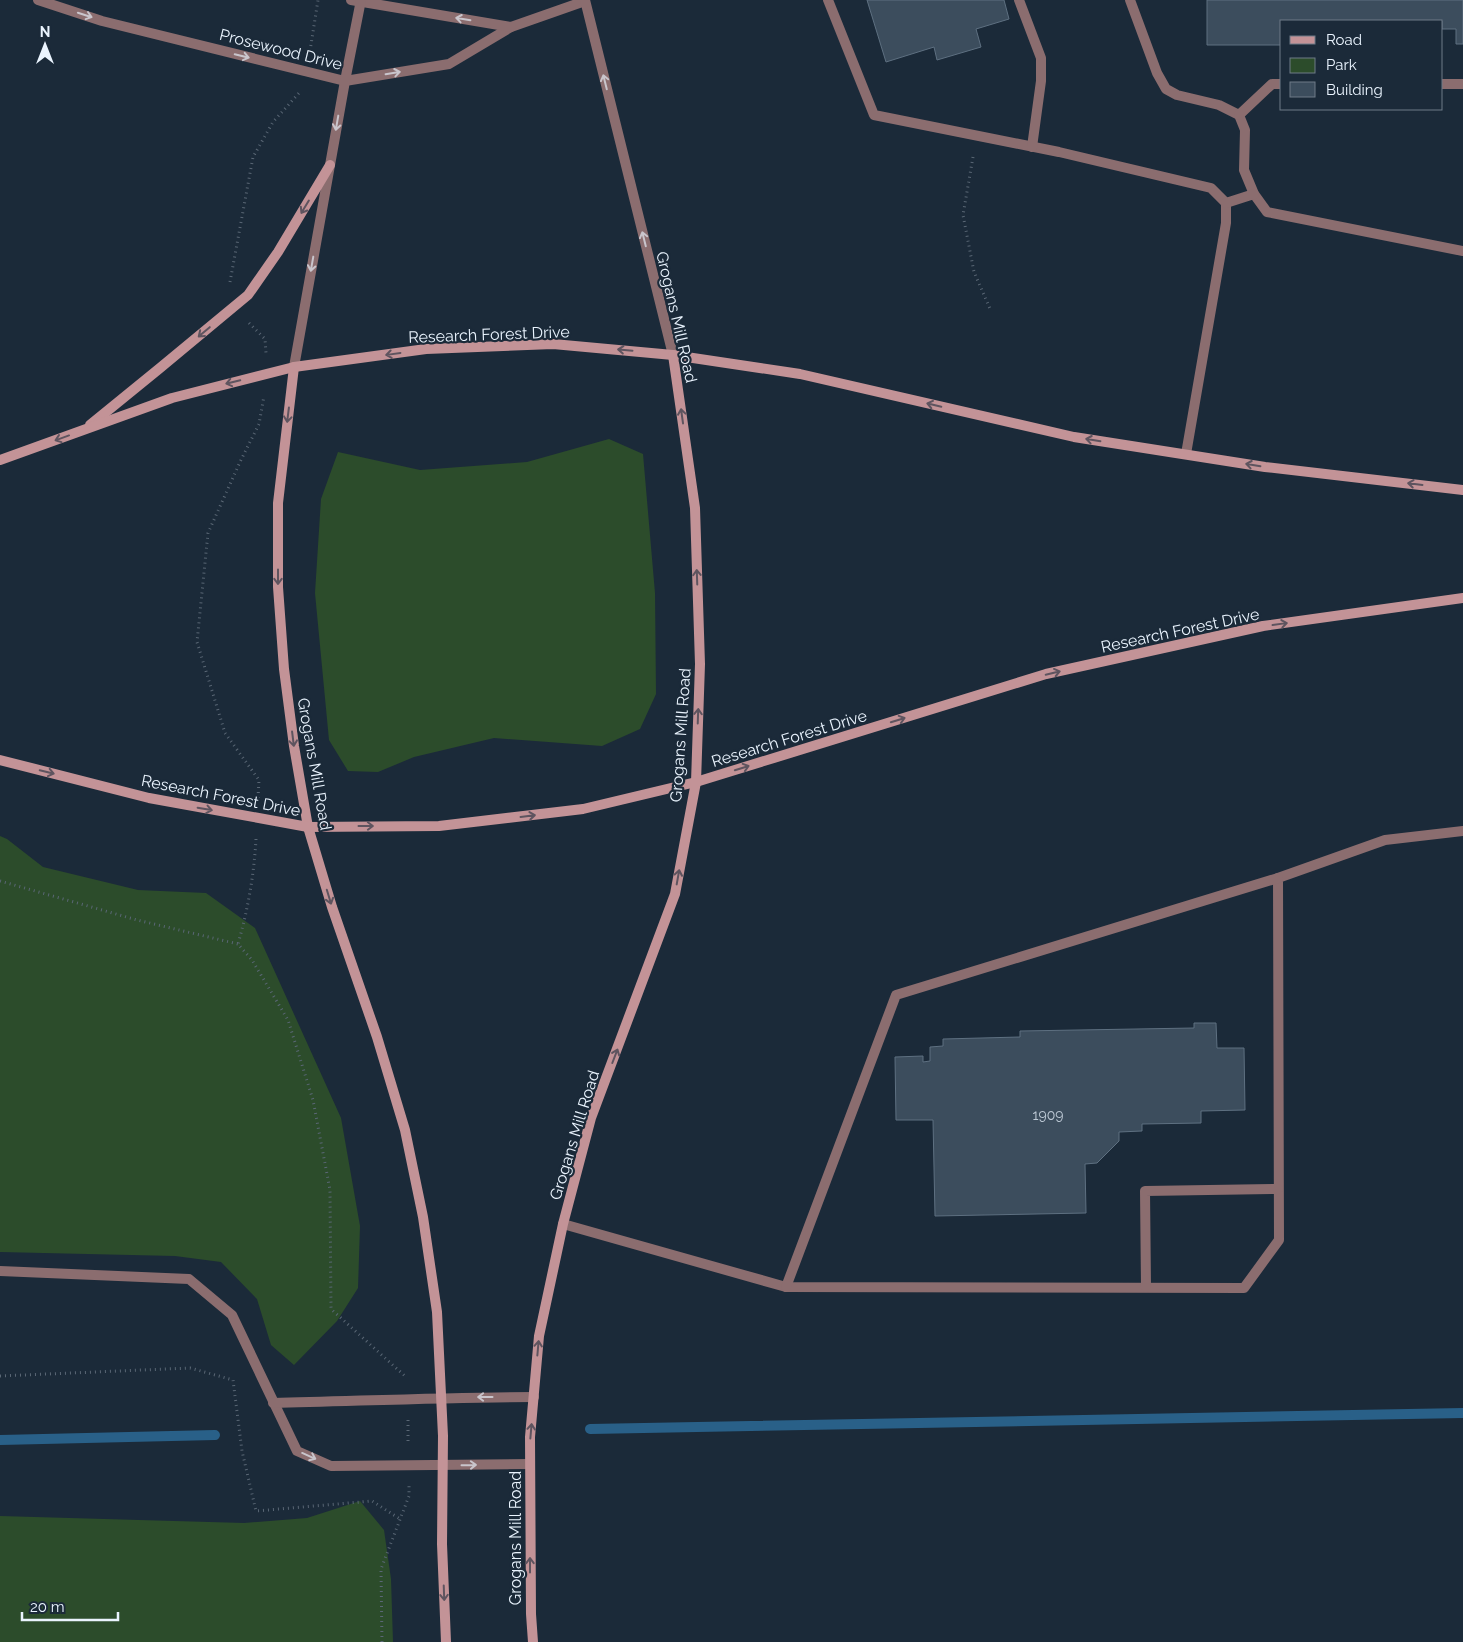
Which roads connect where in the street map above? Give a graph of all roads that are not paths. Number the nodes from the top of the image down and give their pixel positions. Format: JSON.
{"nodes":[{"id":1,"x":38,"y":0,"type":"edge"},
{"id":2,"x":586,"y":0,"type":"edge"},
{"id":3,"x":828,"y":0,"type":"edge"},
{"id":4,"x":1019,"y":0,"type":"edge"},
{"id":5,"x":1130,"y":0,"type":"edge"},
{"id":6,"x":357,"y":1,"type":"edge"},
{"id":7,"x":511,"y":27,"type":"junction"},
{"id":8,"x":345,"y":81,"type":"junction"},
{"id":9,"x":1280,"y":84,"type":"edge"},
{"id":10,"x":1443,"y":84,"type":"edge"},
{"id":11,"x":1463,"y":84,"type":"edge"},
{"id":12,"x":1239,"y":115,"type":"junction"},
{"id":13,"x":1032,"y":147,"type":"junction"},
{"id":14,"x":330,"y":165,"type":"junction"},
{"id":15,"x":1254,"y":194,"type":"junction"},
{"id":16,"x":1226,"y":203,"type":"junction"},
{"id":17,"x":1463,"y":251,"type":"edge"},
{"id":18,"x":673,"y":355,"type":"junction"},
{"id":19,"x":294,"y":367,"type":"junction"},
{"id":20,"x":83,"y":430,"type":"junction"},
{"id":21,"x":1186,"y":454,"type":"junction"},
{"id":22,"x":0,"y":460,"type":"edge"},
{"id":23,"x":1463,"y":490,"type":"edge"},
{"id":24,"x":1463,"y":598,"type":"edge"},
{"id":25,"x":0,"y":760,"type":"edge"},
{"id":26,"x":696,"y":782,"type":"junction"},
{"id":27,"x":308,"y":827,"type":"junction"},
{"id":28,"x":1463,"y":831,"type":"edge"},
{"id":29,"x":1278,"y":878,"type":"junction"},
{"id":30,"x":1278,"y":1189,"type":"junction"},
{"id":31,"x":563,"y":1224,"type":"junction"},
{"id":32,"x":0,"y":1270,"type":"edge"},
{"id":33,"x":786,"y":1287,"type":"junction"},
{"id":34,"x":1146,"y":1287,"type":"junction"},
{"id":35,"x":441,"y":1397,"type":"junction"},
{"id":36,"x":534,"y":1397,"type":"junction"},
{"id":37,"x":273,"y":1403,"type":"junction"},
{"id":38,"x":530,"y":1464,"type":"junction"},
{"id":39,"x":443,"y":1465,"type":"junction"},
{"id":40,"x":446,"y":1642,"type":"edge"},
{"id":41,"x":533,"y":1642,"type":"edge"}],
"edges":[{"from":1,"to":8,"type":"street","name":"Prosewood Drive","one_way":true},
{"from":2,"to":7,"type":"street","name":"Prosewood Drive"},
{"from":18,"to":2,"type":"street","name":"Grogans Mill Road","one_way":true},
{"from":3,"to":13,"type":"street"},
{"from":4,"to":13,"type":"street"},
{"from":5,"to":12,"type":"street"},
{"from":7,"to":6,"type":"street","name":"Prosewood Drive","one_way":true},
{"from":6,"to":8,"type":"street","name":"Grogans Mill Road"},
{"from":8,"to":7,"type":"street","name":"Prosewood Drive","one_way":true},
{"from":8,"to":14,"type":"street","name":"Grogans Mill Road","one_way":true},
{"from":9,"to":12,"type":"street"},
{"from":10,"to":11,"type":"street"},
{"from":12,"to":15,"type":"street"},
{"from":13,"to":16,"type":"street"},
{"from":14,"to":19,"type":"street","name":"Grogans Mill Road","one_way":true},
{"from":14,"to":20,"type":"main road","one_way":true},
{"from":15,"to":16,"type":"street"},
{"from":15,"to":17,"type":"street"},
{"from":16,"to":21,"type":"street"},
{"from":18,"to":19,"type":"main road","name":"Research Forest Drive","one_way":true},
{"from":21,"to":18,"type":"main road","name":"Research Forest Drive","one_way":true},
{"from":26,"to":18,"type":"main road","name":"Grogans Mill Road","one_way":true},
{"from":19,"to":20,"type":"main road","name":"Research Forest Drive","one_way":true},
{"from":19,"to":27,"type":"main road","name":"Grogans Mill Road","one_way":true},
{"from":20,"to":22,"type":"main road","name":"Research Forest Drive","one_way":true},
{"from":23,"to":21,"type":"main road","name":"Research Forest Drive","one_way":true},
{"from":26,"to":24,"type":"main road","name":"Research Forest Drive","one_way":true},
{"from":25,"to":27,"type":"main road","name":"Research Forest Drive","one_way":true},
{"from":27,"to":26,"type":"main road","name":"Research Forest Drive","one_way":true},
{"from":31,"to":26,"type":"main road","name":"Grogans Mill Road","one_way":true},
{"from":27,"to":35,"type":"main road","name":"Grogans Mill Road","one_way":true},
{"from":28,"to":29,"type":"street"},
{"from":29,"to":30,"type":"street"},
{"from":29,"to":33,"type":"street"},
{"from":30,"to":34,"type":"street"},
{"from":30,"to":34,"type":"street"},
{"from":31,"to":33,"type":"street"},
{"from":36,"to":31,"type":"main road","name":"Grogans Mill Road","one_way":true},
{"from":32,"to":37,"type":"street"},
{"from":33,"to":34,"type":"street"},
{"from":36,"to":35,"type":"street","one_way":true},
{"from":35,"to":37,"type":"street"},
{"from":35,"to":39,"type":"main road","name":"Grogans Mill Road"},
{"from":38,"to":36,"type":"main road","name":"Grogans Mill Road","one_way":true},
{"from":37,"to":39,"type":"street","one_way":true},
{"from":39,"to":38,"type":"street","one_way":true},
{"from":41,"to":38,"type":"main road","name":"Grogans Mill Road","one_way":true},
{"from":39,"to":40,"type":"main road","name":"Grogans Mill Road","one_way":true}]}
